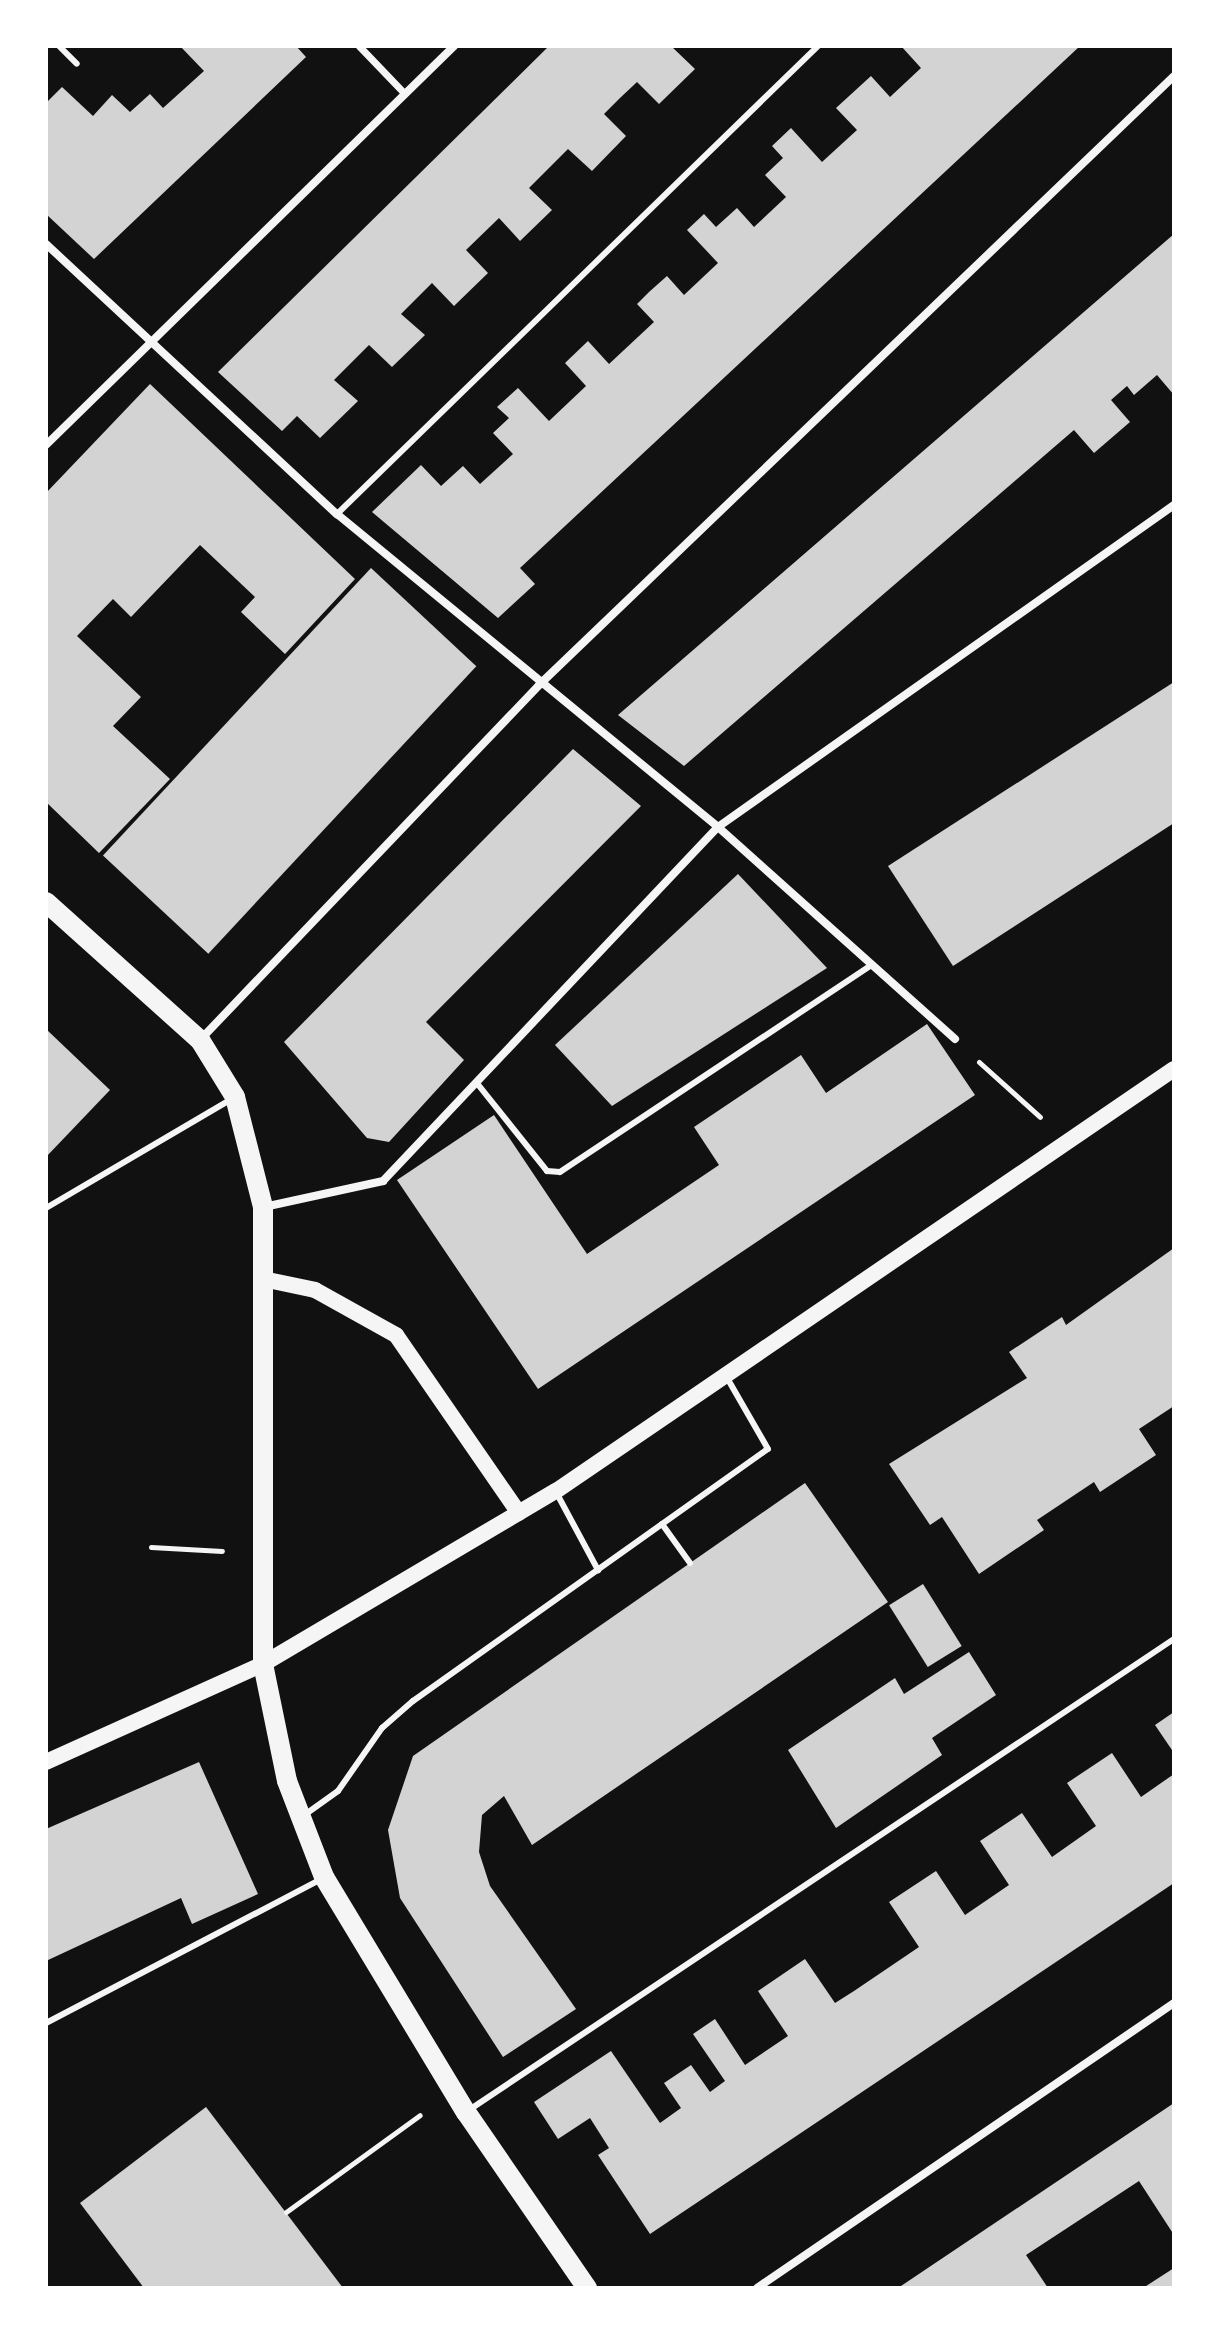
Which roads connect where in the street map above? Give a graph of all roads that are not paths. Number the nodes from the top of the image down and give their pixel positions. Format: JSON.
{"nodes":[{"id":1,"x":59,"y":46,"type":"edge"},
{"id":2,"x":359,"y":46,"type":"edge"},
{"id":3,"x":454,"y":46,"type":"edge"},
{"id":4,"x":818,"y":46,"type":"edge"},
{"id":5,"x":77,"y":64,"type":"dead end"},
{"id":6,"x":1174,"y":76,"type":"edge"},
{"id":7,"x":405,"y":94,"type":"junction"},
{"id":8,"x":46,"y":244,"type":"edge"},
{"id":9,"x":150,"y":342,"type":"junction"},
{"id":10,"x":46,"y":445,"type":"edge"},
{"id":11,"x":1174,"y":505,"type":"edge"},
{"id":12,"x":337,"y":514,"type":"junction"},
{"id":13,"x":539,"y":685,"type":"junction"},
{"id":14,"x":718,"y":827,"type":"junction"},
{"id":15,"x":46,"y":902,"type":"edge"},
{"id":16,"x":872,"y":965,"type":"junction"},
{"id":17,"x":955,"y":1039,"type":"road end"},
{"id":18,"x":200,"y":1040,"type":"junction"},
{"id":19,"x":1174,"y":1069,"type":"edge"},
{"id":20,"x":476,"y":1082,"type":"junction"},
{"id":21,"x":235,"y":1097,"type":"junction"},
{"id":22,"x":263,"y":1207,"type":"junction"},
{"id":23,"x":46,"y":1208,"type":"edge"},
{"id":24,"x":263,"y":1279,"type":"junction"},
{"id":25,"x":725,"y":1373,"type":"junction"},
{"id":26,"x":556,"y":1491,"type":"junction"},
{"id":27,"x":519,"y":1513,"type":"junction"},
{"id":28,"x":662,"y":1524,"type":"junction"},
{"id":29,"x":690,"y":1563,"type":"dead end"},
{"id":30,"x":598,"y":1570,"type":"junction"},
{"id":31,"x":1174,"y":1639,"type":"edge"},
{"id":32,"x":263,"y":1664,"type":"junction"},
{"id":33,"x":46,"y":1762,"type":"edge"},
{"id":34,"x":300,"y":1818,"type":"junction"},
{"id":35,"x":324,"y":1877,"type":"junction"},
{"id":36,"x":1174,"y":2003,"type":"edge"},
{"id":37,"x":46,"y":2023,"type":"edge"},
{"id":38,"x":466,"y":2112,"type":"junction"},
{"id":39,"x":587,"y":2288,"type":"edge"},
{"id":40,"x":757,"y":2288,"type":"edge"}],
"edges":[{"from":1,"to":5,"type":"lane"},
{"from":2,"to":7,"type":"street"},
{"from":3,"to":7,"type":"street"},
{"from":4,"to":12,"type":"lane"},
{"from":6,"to":13,"type":"street"},
{"from":7,"to":9,"type":"street"},
{"from":8,"to":9,"type":"street"},
{"from":9,"to":10,"type":"street"},
{"from":9,"to":12,"type":"street"},
{"from":11,"to":14,"type":"street"},
{"from":12,"to":13,"type":"street"},
{"from":13,"to":14,"type":"street"},
{"from":13,"to":18,"type":"street"},
{"from":14,"to":16,"type":"street"},
{"from":14,"to":20,"type":"street"},
{"from":15,"to":18,"type":"main road"},
{"from":16,"to":17,"type":"street"},
{"from":16,"to":20,"type":"lane"},
{"from":18,"to":21,"type":"main road"},
{"from":19,"to":25,"type":"main road"},
{"from":20,"to":22,"type":"street"},
{"from":21,"to":22,"type":"main road"},
{"from":21,"to":23,"type":"lane"},
{"from":22,"to":24,"type":"main road"},
{"from":24,"to":27,"type":"main road"},
{"from":24,"to":32,"type":"main road"},
{"from":25,"to":26,"type":"main road"},
{"from":25,"to":28,"type":"lane"},
{"from":26,"to":27,"type":"main road"},
{"from":26,"to":30,"type":"lane"},
{"from":27,"to":32,"type":"main road"},
{"from":28,"to":29,"type":"lane"},
{"from":28,"to":30,"type":"lane"},
{"from":30,"to":34,"type":"lane"},
{"from":31,"to":38,"type":"lane"},
{"from":32,"to":33,"type":"main road"},
{"from":32,"to":34,"type":"main road"},
{"from":34,"to":35,"type":"main road"},
{"from":35,"to":37,"type":"lane"},
{"from":35,"to":38,"type":"main road"},
{"from":36,"to":40,"type":"street"},
{"from":38,"to":39,"type":"main road"}]}
